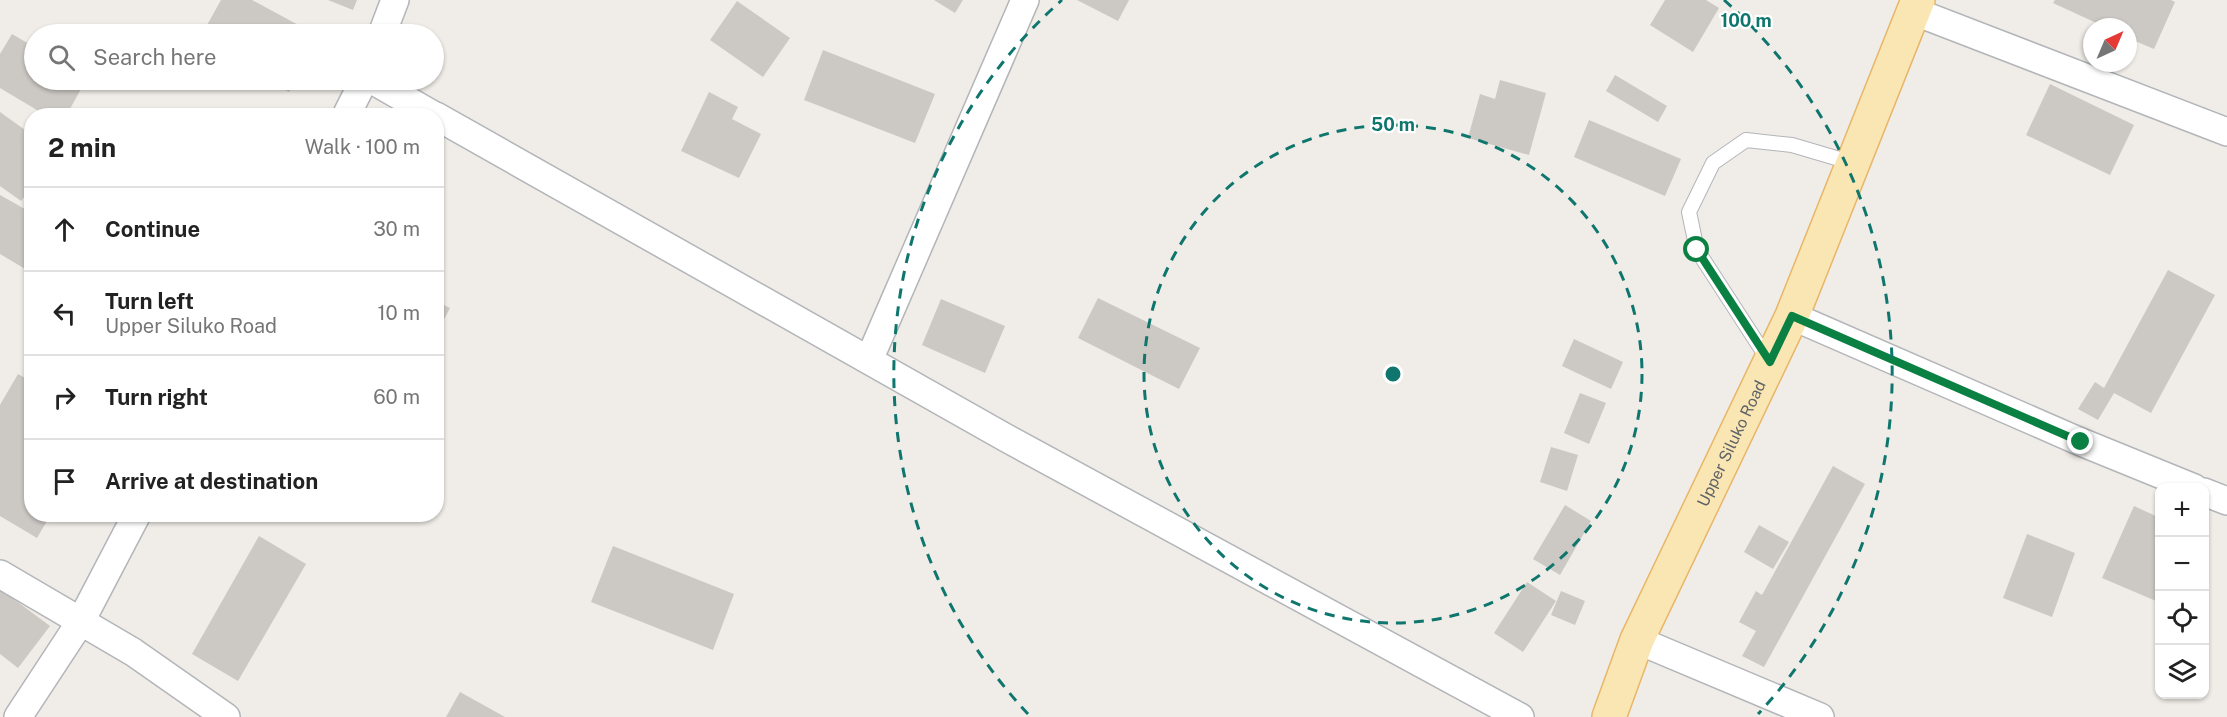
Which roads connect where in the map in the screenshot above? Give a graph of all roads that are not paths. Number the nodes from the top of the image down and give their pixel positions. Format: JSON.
{"nodes":[{"id":1,"x":395,"y":0,"type":"edge"},
{"id":2,"x":1025,"y":0,"type":"edge"},
{"id":3,"x":1916,"y":5,"type":"edge"},
{"id":4,"x":386,"y":24,"type":"edge"},
{"id":5,"x":359,"y":90,"type":"edge"},
{"id":6,"x":390,"y":90,"type":"edge"},
{"id":7,"x":350,"y":108,"type":"edge"},
{"id":8,"x":422,"y":108,"type":"edge"},
{"id":9,"x":444,"y":121,"type":"edge"},
{"id":10,"x":2227,"y":132,"type":"edge"},
{"id":11,"x":1853,"y":164,"type":"junction"},
{"id":12,"x":1792,"y":316,"type":"junction"},
{"id":13,"x":869,"y":360,"type":"junction"},
{"id":14,"x":1770,"y":362,"type":"junction"},
{"id":15,"x":2182,"y":483,"type":"edge"},
{"id":16,"x":2209,"y":494,"type":"edge"},
{"id":17,"x":2227,"y":501,"type":"edge"},
{"id":18,"x":133,"y":522,"type":"edge"},
{"id":19,"x":0,"y":574,"type":"edge"},
{"id":20,"x":81,"y":621,"type":"junction"},
{"id":21,"x":1637,"y":640,"type":"junction"},
{"id":22,"x":18,"y":717,"type":"edge"},
{"id":23,"x":226,"y":717,"type":"edge"},
{"id":24,"x":1520,"y":717,"type":"edge"},
{"id":25,"x":1609,"y":717,"type":"edge"},
{"id":26,"x":1820,"y":717,"type":"edge"}],
"edges":[{"from":1,"to":4,"type":"street"},
{"from":2,"to":13,"type":"street"},
{"from":3,"to":10,"type":"street"},
{"from":3,"to":11,"type":"main road","name":"Upper Siluko Road"},
{"from":5,"to":7,"type":"street"},
{"from":6,"to":8,"type":"street"},
{"from":9,"to":13,"type":"street"},
{"from":11,"to":12,"type":"main road","name":"Upper Siluko Road"},
{"from":11,"to":14,"type":"lane"},
{"from":12,"to":14,"type":"main road","name":"Upper Siluko Road"},
{"from":12,"to":15,"type":"street"},
{"from":13,"to":24,"type":"street"},
{"from":14,"to":21,"type":"main road","name":"Upper Siluko Road"},
{"from":16,"to":17,"type":"street"},
{"from":18,"to":20,"type":"street"},
{"from":19,"to":20,"type":"street"},
{"from":20,"to":22,"type":"street"},
{"from":20,"to":23,"type":"street"},
{"from":21,"to":25,"type":"main road","name":"Upper Siluko Road"},
{"from":21,"to":26,"type":"street"}]}
